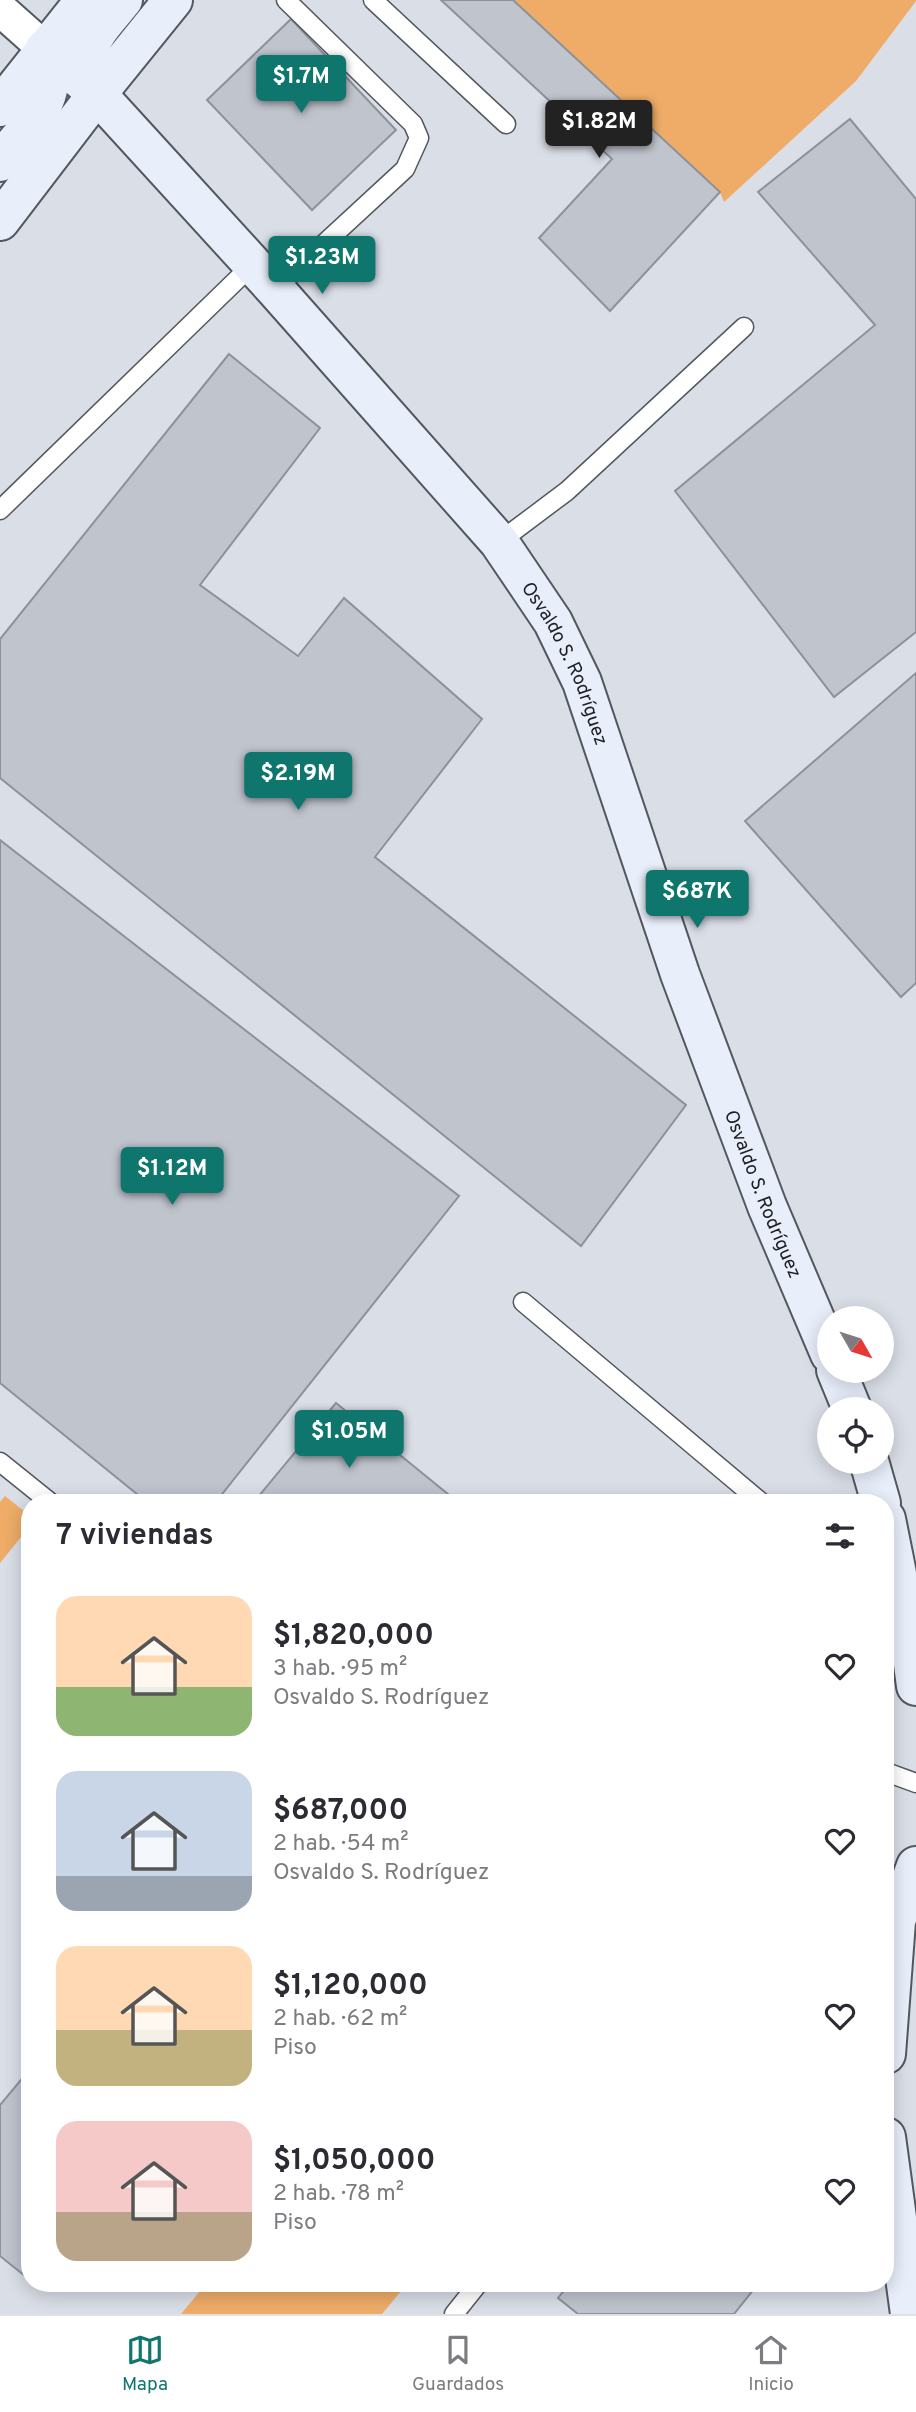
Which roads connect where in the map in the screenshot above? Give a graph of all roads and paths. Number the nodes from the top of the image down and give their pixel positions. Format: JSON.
{"nodes":[{"id":1,"x":85,"y":0,"type":"edge"},
{"id":2,"x":123,"y":0,"type":"edge"},
{"id":3,"x":173,"y":0,"type":"edge"},
{"id":4,"x":286,"y":0,"type":"edge"},
{"id":5,"x":373,"y":0,"type":"edge"},
{"id":6,"x":0,"y":9,"type":"edge"},
{"id":7,"x":45,"y":49,"type":"junction"},
{"id":8,"x":97,"y":94,"type":"junction"},
{"id":9,"x":0,"y":107,"type":"edge"},
{"id":10,"x":506,"y":124,"type":"dead end"},
{"id":11,"x":0,"y":162,"type":"edge"},
{"id":12,"x":0,"y":221,"type":"edge"},
{"id":13,"x":264,"y":276,"type":"junction"},
{"id":14,"x":744,"y":327,"type":"dead end"},
{"id":15,"x":0,"y":510,"type":"edge"},
{"id":16,"x":499,"y":542,"type":"junction"},
{"id":17,"x":523,"y":1303,"type":"dead end"},
{"id":18,"x":817,"y":1323,"type":"edge"},
{"id":19,"x":0,"y":1462,"type":"edge"},
{"id":20,"x":873,"y":1474,"type":"edge"},
{"id":21,"x":40,"y":1494,"type":"edge"},
{"id":22,"x":751,"y":1494,"type":"edge"},
{"id":23,"x":878,"y":1494,"type":"edge"},
{"id":24,"x":894,"y":1594,"type":"edge"},
{"id":25,"x":916,"y":1686,"type":"edge"},
{"id":26,"x":894,"y":1775,"type":"edge"},
{"id":27,"x":916,"y":1783,"type":"edge"},
{"id":28,"x":916,"y":1866,"type":"edge"},
{"id":29,"x":906,"y":1922,"type":"edge"},
{"id":30,"x":894,"y":2001,"type":"edge"},
{"id":31,"x":894,"y":2196,"type":"edge"},
{"id":32,"x":472,"y":2292,"type":"edge"},
{"id":33,"x":454,"y":2314,"type":"edge"},
{"id":34,"x":910,"y":2314,"type":"edge"}],
"edges":[{"from":1,"to":7,"type":"street"},
{"from":2,"to":8,"type":"street"},
{"from":3,"to":8,"type":"street"},
{"from":4,"to":13,"type":"lane"},
{"from":5,"to":10,"type":"lane"},
{"from":6,"to":7,"type":"street"},
{"from":7,"to":8,"type":"street","name":"Osvaldo S. Rodríguez"},
{"from":7,"to":9,"type":"street"},
{"from":7,"to":11,"type":"street"},
{"from":8,"to":12,"type":"street"},
{"from":8,"to":13,"type":"street","name":"Osvaldo S. Rodríguez"},
{"from":13,"to":15,"type":"lane"},
{"from":13,"to":16,"type":"street","name":"Osvaldo S. Rodríguez"},
{"from":14,"to":16,"type":"lane"},
{"from":16,"to":18,"type":"street","name":"Osvaldo S. Rodríguez"},
{"from":17,"to":22,"type":"lane"},
{"from":19,"to":21,"type":"lane"},
{"from":20,"to":23,"type":"street"},
{"from":24,"to":25,"type":"street"},
{"from":26,"to":27,"type":"lane"},
{"from":28,"to":29,"type":"street"},
{"from":29,"to":30,"type":"street"},
{"from":31,"to":34,"type":"street"},
{"from":32,"to":33,"type":"lane"}]}
